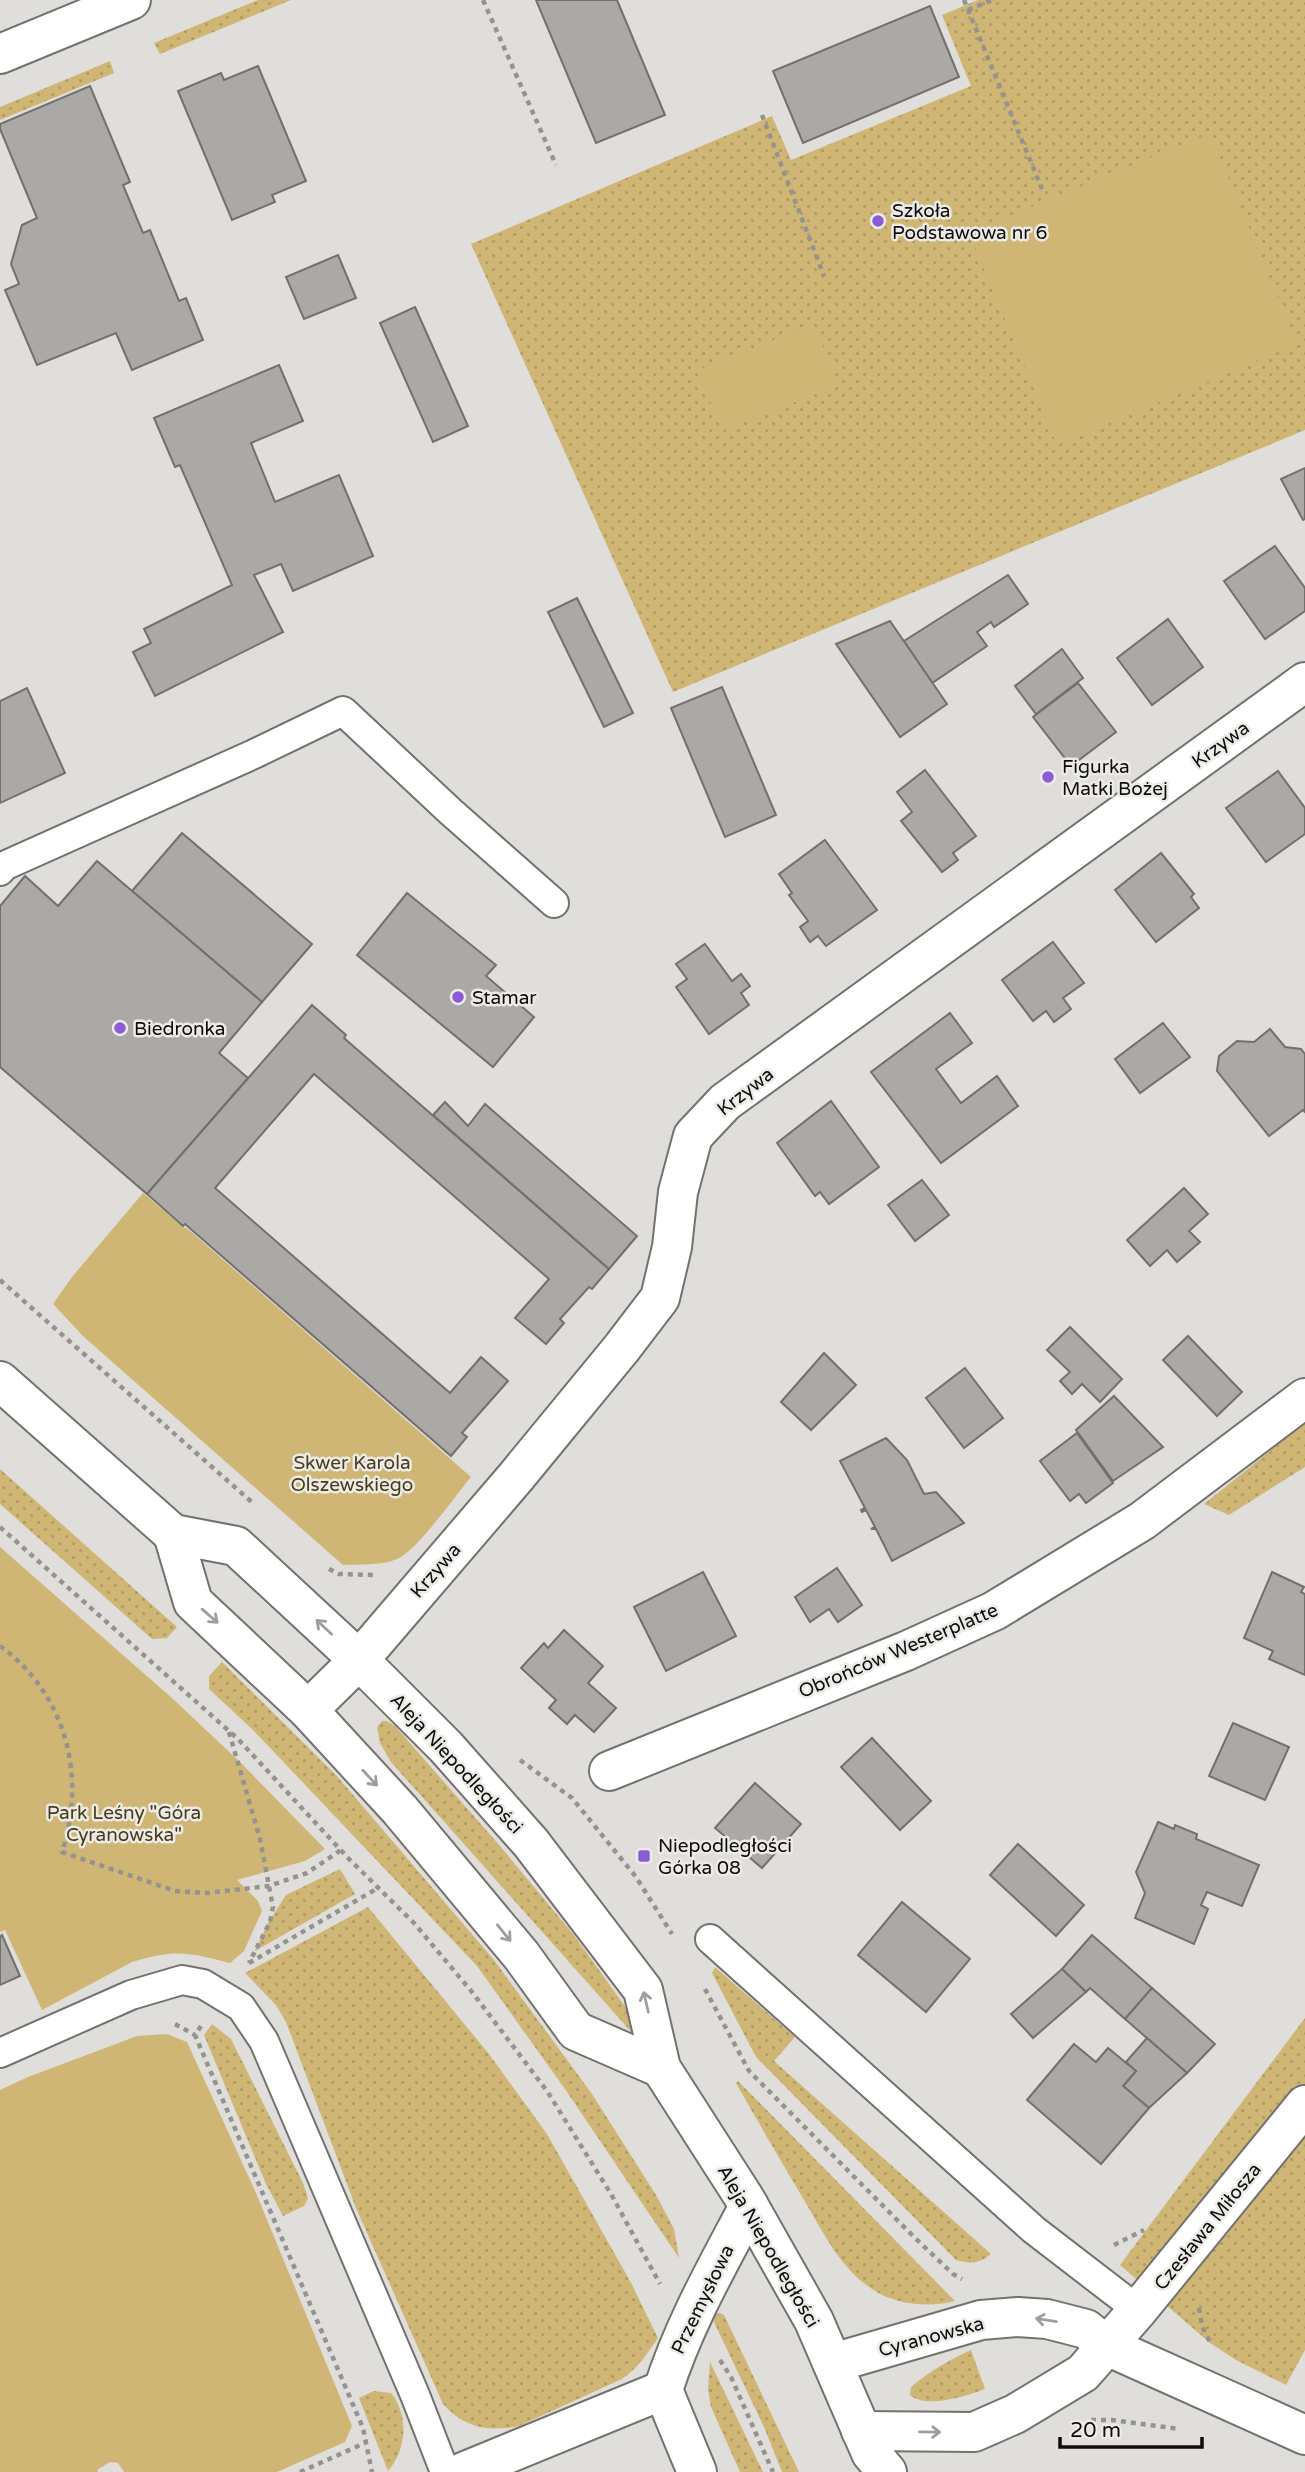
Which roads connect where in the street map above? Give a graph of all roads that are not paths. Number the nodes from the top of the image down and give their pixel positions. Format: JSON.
{"nodes":[{"id":1,"x":131,"y":0,"type":"edge"},
{"id":2,"x":0,"y":54,"type":"edge"},
{"id":3,"x":1305,"y":682,"type":"edge"},
{"id":4,"x":0,"y":870,"type":"edge"},
{"id":5,"x":554,"y":904,"type":"dead end"},
{"id":6,"x":0,"y":1381,"type":"edge"},
{"id":7,"x":1305,"y":1398,"type":"edge"},
{"id":8,"x":173,"y":1534,"type":"junction"},
{"id":9,"x":359,"y":1660,"type":"junction"},
{"id":10,"x":307,"y":1710,"type":"junction"},
{"id":11,"x":608,"y":1771,"type":"dead end"},
{"id":12,"x":710,"y":1939,"type":"dead end"},
{"id":13,"x":0,"y":2053,"type":"edge"},
{"id":14,"x":661,"y":2068,"type":"junction"},
{"id":15,"x":1305,"y":2105,"type":"edge"},
{"id":16,"x":749,"y":2206,"type":"junction"},
{"id":17,"x":1138,"y":2310,"type":"junction"},
{"id":18,"x":1107,"y":2346,"type":"junction"},
{"id":19,"x":833,"y":2363,"type":"junction"},
{"id":20,"x":663,"y":2389,"type":"junction"},
{"id":21,"x":1305,"y":2435,"type":"edge"},
{"id":22,"x":872,"y":2457,"type":"edge"},
{"id":23,"x":445,"y":2472,"type":"edge"},
{"id":24,"x":463,"y":2472,"type":"edge"},
{"id":25,"x":697,"y":2472,"type":"edge"}],
"edges":[{"from":1,"to":2,"type":"street"},
{"from":3,"to":9,"type":"street","name":"Krzywa"},
{"from":4,"to":5,"type":"lane"},
{"from":6,"to":8,"type":"street"},
{"from":7,"to":11,"type":"street","name":"Obrońców Westerplatte"},
{"from":9,"to":8,"type":"street","name":"Aleja Niepodległości","one_way":true},
{"from":8,"to":10,"type":"street","one_way":true},
{"from":9,"to":10,"type":"street","name":"Krzywa"},
{"from":14,"to":9,"type":"street","name":"Aleja Niepodległości","one_way":true},
{"from":10,"to":14,"type":"street","one_way":true},
{"from":12,"to":17,"type":"lane"},
{"from":13,"to":23,"type":"lane"},
{"from":14,"to":16,"type":"street","name":"Aleja Niepodległości"},
{"from":15,"to":17,"type":"street","name":"Czesława Miłosza"},
{"from":16,"to":19,"type":"street","name":"Aleja Niepodległości"},
{"from":16,"to":20,"type":"street","name":"Przemysłowa"},
{"from":17,"to":18,"type":"street","name":"Czesława Miłosza"},
{"from":18,"to":19,"type":"street","name":"Cyranowska","one_way":true},
{"from":18,"to":21,"type":"street","name":"Cyranowska"},
{"from":22,"to":18,"type":"street","one_way":true},
{"from":19,"to":22,"type":"street","name":"Aleja Niepodległości"},
{"from":20,"to":24,"type":"street"},
{"from":20,"to":25,"type":"street"}]}
